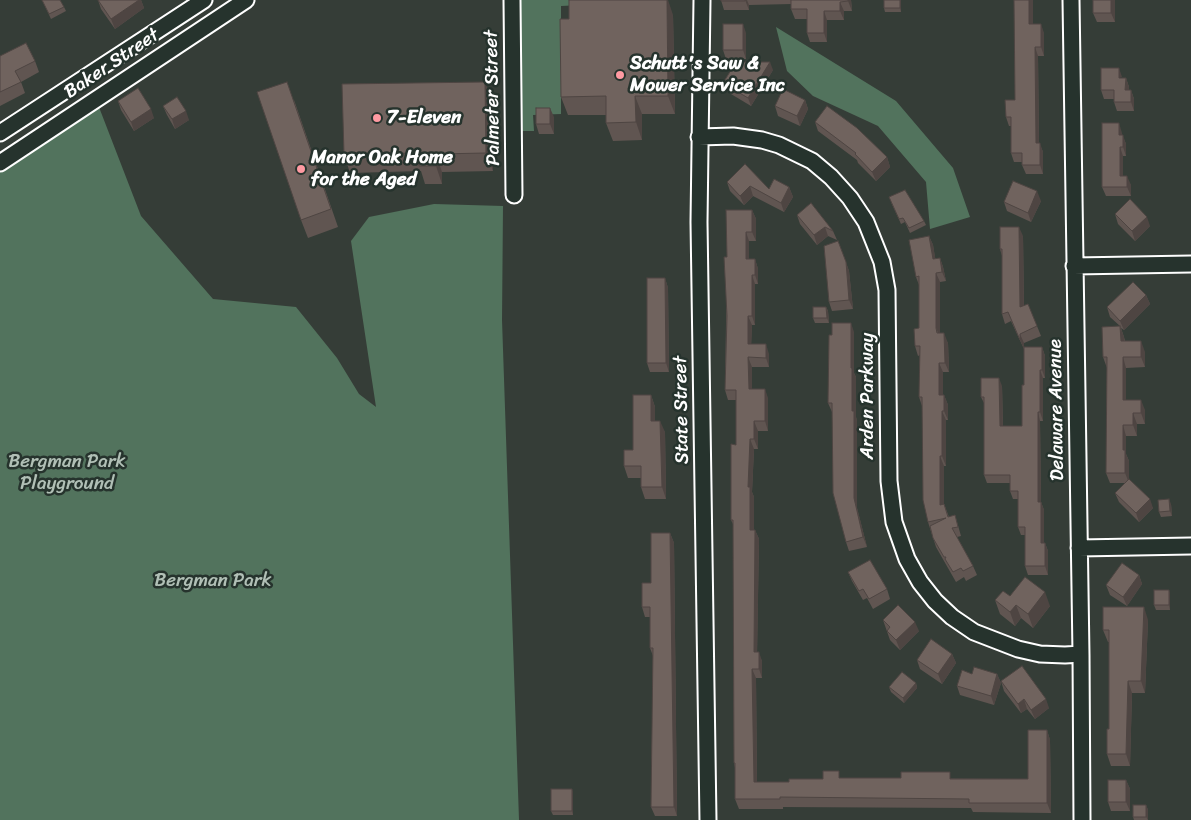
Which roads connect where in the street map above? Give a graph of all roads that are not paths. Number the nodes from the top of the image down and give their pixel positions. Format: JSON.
{"nodes":[{"id":1,"x":204,"y":0,"type":"edge"},
{"id":2,"x":246,"y":0,"type":"edge"},
{"id":3,"x":512,"y":0,"type":"edge"},
{"id":4,"x":702,"y":0,"type":"edge"},
{"id":5,"x":1071,"y":0,"type":"edge"},
{"id":6,"x":0,"y":133,"type":"edge"},
{"id":7,"x":699,"y":137,"type":"junction"},
{"id":8,"x":0,"y":163,"type":"edge"},
{"id":9,"x":514,"y":195,"type":"dead end"},
{"id":10,"x":1191,"y":264,"type":"edge"},
{"id":11,"x":1074,"y":266,"type":"junction"},
{"id":12,"x":1191,"y":546,"type":"edge"},
{"id":13,"x":1079,"y":548,"type":"junction"},
{"id":14,"x":1081,"y":654,"type":"junction"},
{"id":15,"x":708,"y":820,"type":"edge"},
{"id":16,"x":1082,"y":820,"type":"edge"}],
"edges":[{"from":1,"to":6,"type":"street","name":"Baker Street"},
{"from":2,"to":8,"type":"street","name":"Baker Street"},
{"from":3,"to":9,"type":"street","name":"Palmeter Street"},
{"from":4,"to":7,"type":"street","name":"State Street"},
{"from":5,"to":11,"type":"street","name":"Delaware Avenue"},
{"from":7,"to":14,"type":"street","name":"Arden Parkway"},
{"from":7,"to":15,"type":"street","name":"State Street"},
{"from":10,"to":11,"type":"street"},
{"from":11,"to":13,"type":"street","name":"Delaware Avenue"},
{"from":12,"to":13,"type":"street"},
{"from":13,"to":14,"type":"street","name":"Delaware Avenue"},
{"from":14,"to":16,"type":"street","name":"Delaware Avenue"}]}
